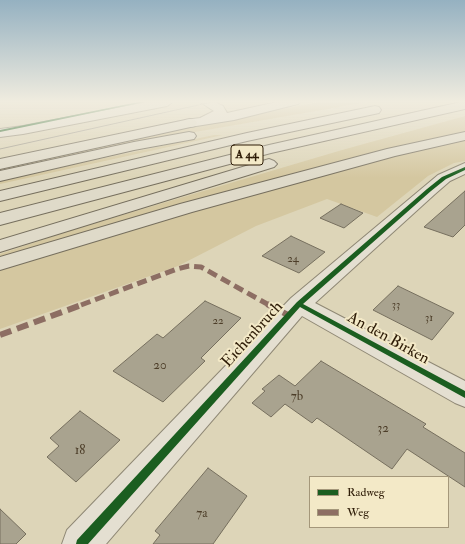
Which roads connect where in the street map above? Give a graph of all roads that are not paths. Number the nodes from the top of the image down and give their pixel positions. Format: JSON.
{"nodes":[{"id":1,"x":36,"y":127,"type":"edge"},
{"id":2,"x":170,"y":127,"type":"edge"},
{"id":3,"x":249,"y":127,"type":"edge"},
{"id":4,"x":288,"y":127,"type":"edge"},
{"id":5,"x":367,"y":127,"type":"edge"},
{"id":6,"x":404,"y":127,"type":"edge"},
{"id":7,"x":0,"y":134,"type":"edge"},
{"id":8,"x":465,"y":136,"type":"edge"},
{"id":9,"x":0,"y":164,"type":"edge"},
{"id":10,"x":465,"y":168,"type":"edge"},
{"id":11,"x":0,"y":176,"type":"edge"},
{"id":12,"x":0,"y":196,"type":"edge"},
{"id":13,"x":0,"y":219,"type":"edge"},
{"id":14,"x":0,"y":246,"type":"edge"},
{"id":15,"x":0,"y":264,"type":"edge"},
{"id":16,"x":299,"y":304,"type":"junction"},
{"id":17,"x":465,"y":395,"type":"edge"},
{"id":18,"x":81,"y":544,"type":"edge"}],
"edges":[{"from":1,"to":7,"type":"street"},
{"from":2,"to":9,"type":"main road"},
{"from":3,"to":11,"type":"main road"},
{"from":4,"to":12,"type":"main road","number":"A 44"},
{"from":5,"to":13,"type":"main road","number":"A 44"},
{"from":6,"to":14,"type":"main road"},
{"from":8,"to":15,"type":"main road"},
{"from":10,"to":16,"type":"street","name":"Eichenbruch"},
{"from":16,"to":17,"type":"street","name":"An den Birken"},
{"from":16,"to":18,"type":"street","name":"Eichenbruch"}]}
